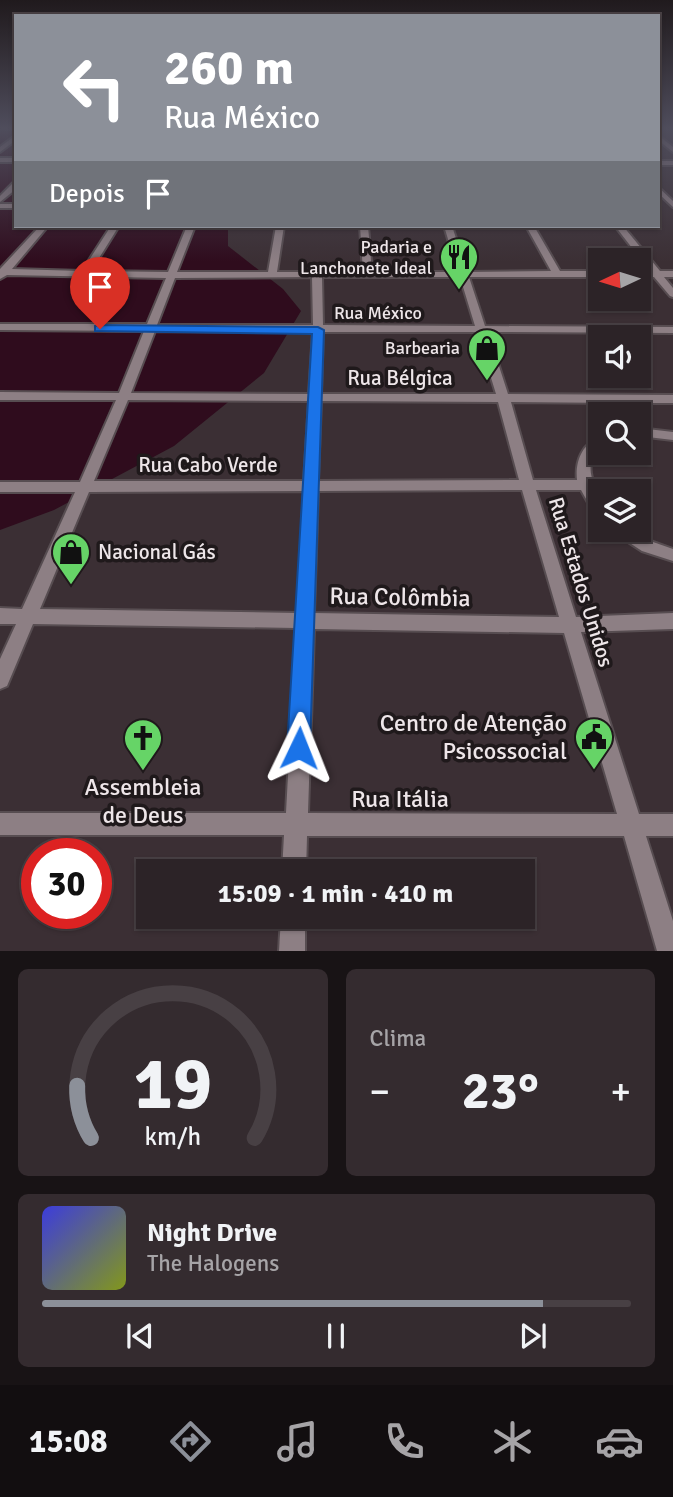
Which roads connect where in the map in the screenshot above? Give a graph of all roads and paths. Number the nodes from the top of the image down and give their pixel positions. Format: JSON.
{"nodes":[{"id":1,"x":14,"y":187,"type":"edge"},
{"id":2,"x":660,"y":192,"type":"edge"},
{"id":3,"x":0,"y":200,"type":"edge"},
{"id":4,"x":671,"y":207,"type":"edge"},
{"id":5,"x":42,"y":228,"type":"edge"},
{"id":6,"x":114,"y":228,"type":"edge"},
{"id":7,"x":190,"y":228,"type":"edge"},
{"id":8,"x":280,"y":228,"type":"edge"},
{"id":9,"x":365,"y":228,"type":"edge"},
{"id":10,"x":448,"y":228,"type":"edge"},
{"id":11,"x":531,"y":228,"type":"edge"},
{"id":12,"x":621,"y":228,"type":"edge"},
{"id":13,"x":85,"y":272,"type":"junction"},
{"id":14,"x":1,"y":274,"type":"edge"},
{"id":15,"x":463,"y":274,"type":"junction"},
{"id":16,"x":557,"y":274,"type":"junction"},
{"id":17,"x":588,"y":274,"type":"edge"},
{"id":18,"x":651,"y":274,"type":"edge"},
{"id":19,"x":657,"y":274,"type":"junction"},
{"id":20,"x":673,"y":274,"type":"edge"},
{"id":21,"x":171,"y":275,"type":"junction"},
{"id":22,"x":272,"y":275,"type":"junction"},
{"id":23,"x":317,"y":275,"type":"junction"},
{"id":24,"x":368,"y":275,"type":"junction"},
{"id":25,"x":673,"y":294,"type":"edge"},
{"id":26,"x":0,"y":327,"type":"edge"},
{"id":27,"x":150,"y":329,"type":"junction"},
{"id":28,"x":318,"y":330,"type":"junction"},
{"id":29,"x":481,"y":330,"type":"junction"},
{"id":30,"x":673,"y":330,"type":"edge"},
{"id":31,"x":0,"y":396,"type":"edge"},
{"id":32,"x":124,"y":396,"type":"junction"},
{"id":33,"x":315,"y":397,"type":"junction"},
{"id":34,"x":503,"y":397,"type":"junction"},
{"id":35,"x":624,"y":398,"type":"junction"},
{"id":36,"x":673,"y":399,"type":"edge"},
{"id":37,"x":626,"y":402,"type":"edge"},
{"id":38,"x":651,"y":432,"type":"edge"},
{"id":39,"x":673,"y":436,"type":"edge"},
{"id":40,"x":588,"y":454,"type":"edge"},
{"id":41,"x":583,"y":485,"type":"junction"},
{"id":42,"x":0,"y":486,"type":"edge"},
{"id":43,"x":85,"y":486,"type":"junction"},
{"id":44,"x":311,"y":486,"type":"junction"},
{"id":45,"x":528,"y":487,"type":"junction"},
{"id":46,"x":588,"y":493,"type":"edge"},
{"id":47,"x":640,"y":542,"type":"edge"},
{"id":48,"x":673,"y":555,"type":"edge"},
{"id":49,"x":0,"y":616,"type":"edge"},
{"id":50,"x":27,"y":616,"type":"junction"},
{"id":51,"x":304,"y":619,"type":"junction"},
{"id":52,"x":673,"y":621,"type":"edge"},
{"id":53,"x":570,"y":625,"type":"junction"},
{"id":54,"x":0,"y":680,"type":"edge"},
{"id":55,"x":0,"y":824,"type":"edge"},
{"id":56,"x":295,"y":825,"type":"junction"},
{"id":57,"x":673,"y":825,"type":"edge"},
{"id":58,"x":632,"y":826,"type":"junction"},
{"id":59,"x":294,"y":859,"type":"edge"},
{"id":60,"x":293,"y":929,"type":"edge"},
{"id":61,"x":292,"y":951,"type":"edge"},
{"id":62,"x":670,"y":951,"type":"edge"}],
"edges":[{"from":1,"to":3,"type":"street"},
{"from":2,"to":4,"type":"street"},
{"from":5,"to":14,"type":"street"},
{"from":6,"to":13,"type":"street"},
{"from":7,"to":21,"type":"street"},
{"from":8,"to":22,"type":"street"},
{"from":9,"to":24,"type":"street"},
{"from":10,"to":15,"type":"street","name":"Rua Estados Unidos"},
{"from":11,"to":16,"type":"street"},
{"from":12,"to":19,"type":"street"},
{"from":13,"to":14,"type":"street"},
{"from":13,"to":21,"type":"street"},
{"from":15,"to":16,"type":"street"},
{"from":15,"to":24,"type":"street"},
{"from":15,"to":29,"type":"street","name":"Rua Estados Unidos"},
{"from":16,"to":17,"type":"street"},
{"from":18,"to":19,"type":"street"},
{"from":19,"to":20,"type":"street"},
{"from":19,"to":25,"type":"street"},
{"from":21,"to":22,"type":"street"},
{"from":21,"to":27,"type":"street"},
{"from":22,"to":23,"type":"street"},
{"from":23,"to":24,"type":"street"},
{"from":23,"to":28,"type":"street"},
{"from":26,"to":27,"type":"street","name":"Rua México"},
{"from":27,"to":28,"type":"street","name":"Rua México"},
{"from":27,"to":32,"type":"street"},
{"from":28,"to":29,"type":"street","name":"Rua México"},
{"from":28,"to":33,"type":"street"},
{"from":29,"to":30,"type":"street","name":"Rua México"},
{"from":29,"to":34,"type":"street","name":"Rua Estados Unidos"},
{"from":31,"to":32,"type":"street","name":"Rua Bélgica"},
{"from":32,"to":33,"type":"street","name":"Rua Bélgica"},
{"from":32,"to":43,"type":"street"},
{"from":33,"to":34,"type":"street","name":"Rua Bélgica"},
{"from":33,"to":44,"type":"street"},
{"from":34,"to":35,"type":"street","name":"Rua Bélgica"},
{"from":34,"to":45,"type":"street","name":"Rua Estados Unidos"},
{"from":35,"to":36,"type":"street","name":"Rua Bélgica"},
{"from":35,"to":37,"type":"street"},
{"from":38,"to":39,"type":"street"},
{"from":40,"to":41,"type":"street"},
{"from":41,"to":45,"type":"street","name":"Rua Cabo Verde"},
{"from":41,"to":46,"type":"street"},
{"from":42,"to":43,"type":"street","name":"Rua Cabo Verde"},
{"from":43,"to":44,"type":"street","name":"Rua Cabo Verde"},
{"from":43,"to":50,"type":"street"},
{"from":44,"to":45,"type":"street","name":"Rua Cabo Verde"},
{"from":44,"to":51,"type":"street"},
{"from":45,"to":53,"type":"street","name":"Rua Estados Unidos"},
{"from":47,"to":48,"type":"street"},
{"from":49,"to":50,"type":"street","name":"Rua Colômbia"},
{"from":50,"to":51,"type":"street","name":"Rua Colômbia"},
{"from":50,"to":54,"type":"street"},
{"from":51,"to":53,"type":"street","name":"Rua Colômbia"},
{"from":51,"to":56,"type":"street"},
{"from":52,"to":53,"type":"street","name":"Rua Colômbia"},
{"from":53,"to":58,"type":"street","name":"Rua Estados Unidos"},
{"from":55,"to":56,"type":"street","name":"Rua Itália"},
{"from":56,"to":58,"type":"street","name":"Rua Itália"},
{"from":56,"to":59,"type":"street"},
{"from":57,"to":58,"type":"street","name":"Rua Itália"},
{"from":58,"to":62,"type":"street","name":"Rua Estados Unidos"},
{"from":60,"to":61,"type":"street"}]}
